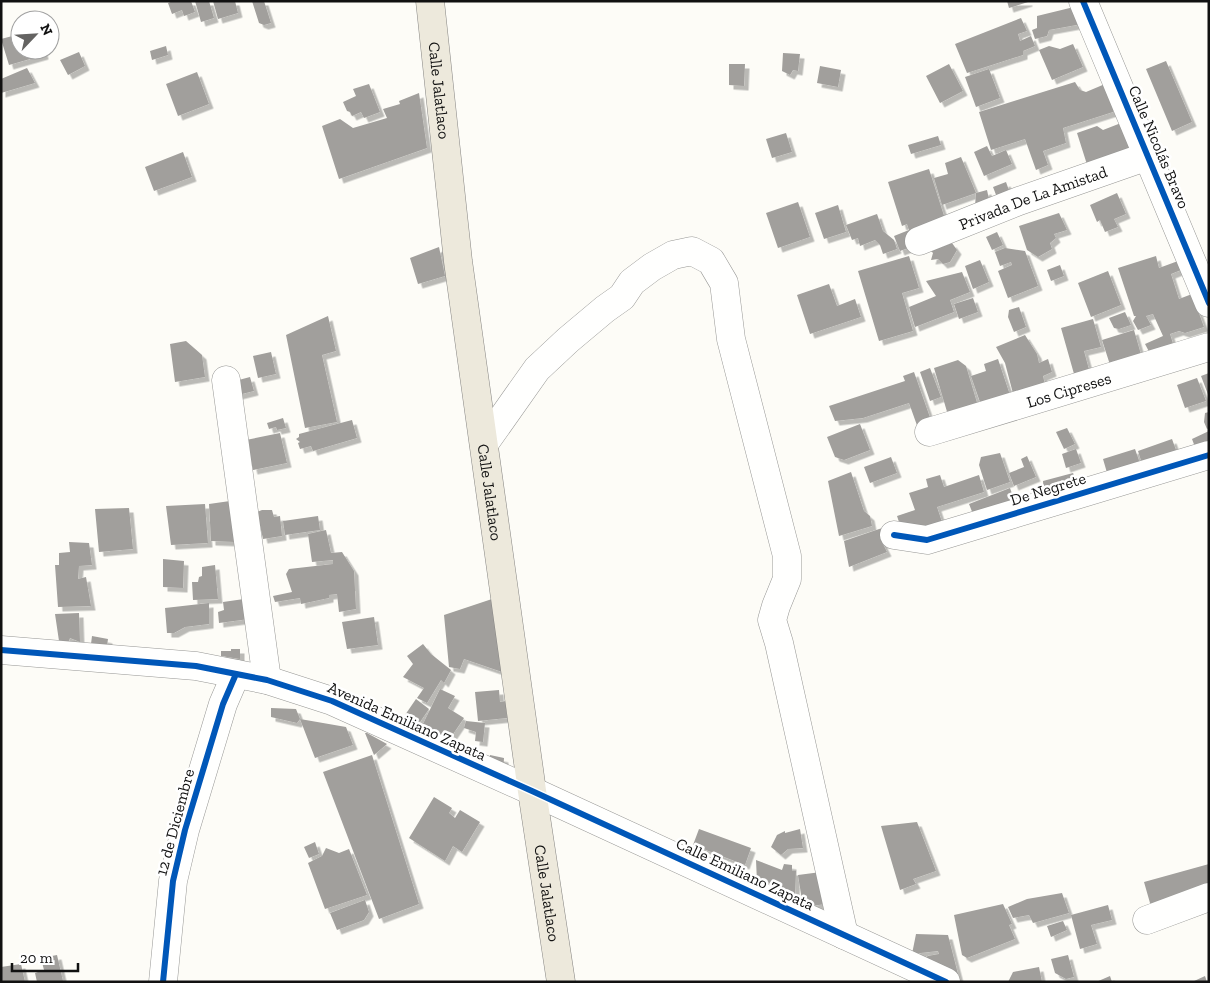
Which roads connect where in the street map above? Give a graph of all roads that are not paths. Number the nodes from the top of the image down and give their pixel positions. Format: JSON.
{"nodes":[{"id":1,"x":430,"y":1,"type":"edge"},
{"id":2,"x":1083,"y":1,"type":"edge"},
{"id":3,"x":1148,"y":156,"type":"junction"},
{"id":4,"x":919,"y":241,"type":"dead end"},
{"id":5,"x":1209,"y":303,"type":"edge"},
{"id":6,"x":1209,"y":347,"type":"edge"},
{"id":7,"x":226,"y":380,"type":"dead end"},
{"id":8,"x":929,"y":432,"type":"dead end"},
{"id":9,"x":484,"y":444,"type":"junction"},
{"id":10,"x":1209,"y":455,"type":"edge"},
{"id":11,"x":894,"y":535,"type":"dead end"},
{"id":12,"x":1,"y":650,"type":"edge"},
{"id":13,"x":236,"y":674,"type":"junction"},
{"id":14,"x":267,"y":680,"type":"junction"},
{"id":15,"x":532,"y":792,"type":"junction"},
{"id":16,"x":1209,"y":897,"type":"edge"},
{"id":17,"x":1147,"y":920,"type":"dead end"},
{"id":18,"x":844,"y":935,"type":"junction"},
{"id":19,"x":163,"y":982,"type":"edge"},
{"id":20,"x":561,"y":982,"type":"edge"},
{"id":21,"x":946,"y":982,"type":"edge"}],
"edges":[{"from":1,"to":9,"type":"main road","name":"Calle Jalatlaco"},
{"from":2,"to":3,"type":"street","name":"Calle Nicolás Bravo"},
{"from":3,"to":4,"type":"street","name":"Privada De La Amistad"},
{"from":3,"to":5,"type":"street","name":"Calle Nicolás Bravo"},
{"from":6,"to":8,"type":"street","name":"Los Cipreses"},
{"from":7,"to":14,"type":"street"},
{"from":9,"to":15,"type":"main road","name":"Calle Jalatlaco"},
{"from":9,"to":18,"type":"street"},
{"from":10,"to":11,"type":"street","name":"De Negrete"},
{"from":12,"to":13,"type":"street","name":"Avenida Emiliano Zapata"},
{"from":13,"to":14,"type":"street","name":"Avenida Emiliano Zapata"},
{"from":13,"to":19,"type":"street","name":"12 de Diciembre"},
{"from":14,"to":15,"type":"street","name":"Avenida Emiliano Zapata"},
{"from":15,"to":18,"type":"street","name":"Calle Emiliano Zapata"},
{"from":15,"to":20,"type":"main road","name":"Calle Jalatlaco"},
{"from":16,"to":17,"type":"street"},
{"from":18,"to":21,"type":"street","name":"Calle Emiliano Zapata"}]}
